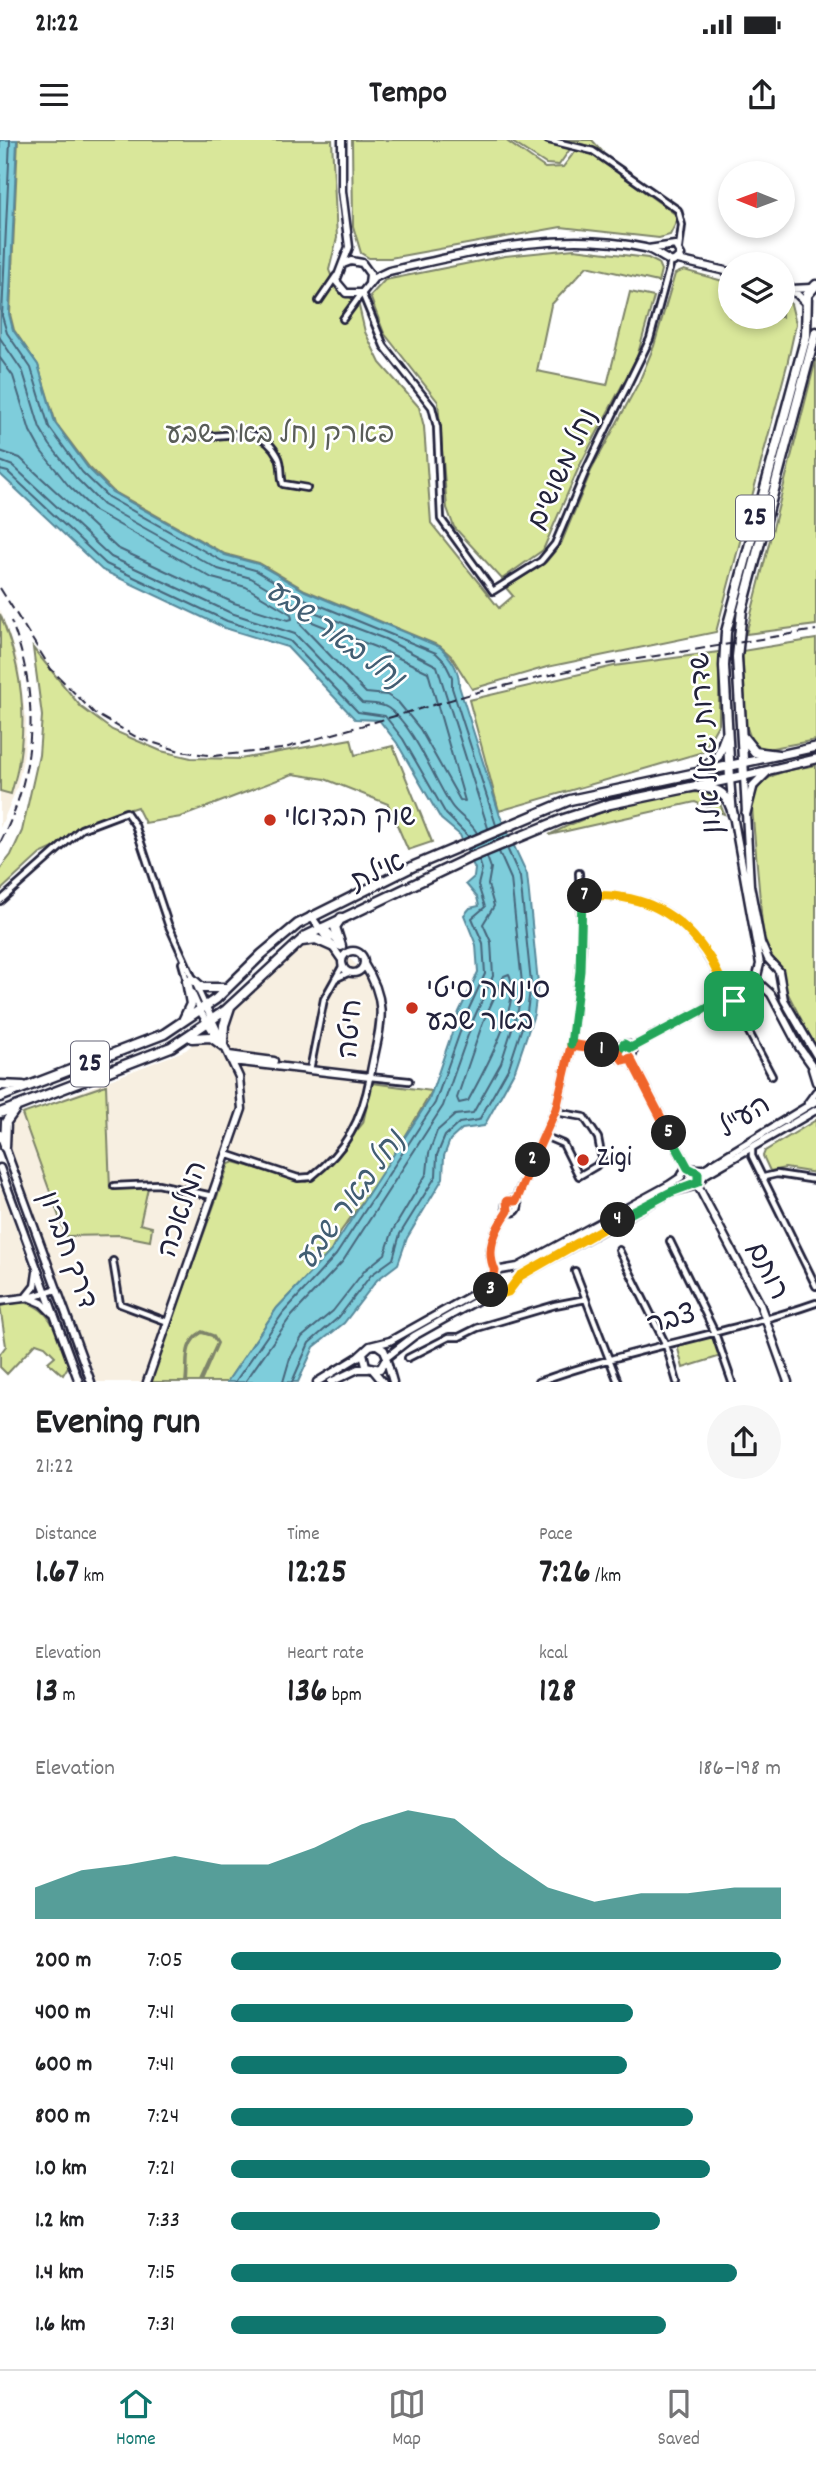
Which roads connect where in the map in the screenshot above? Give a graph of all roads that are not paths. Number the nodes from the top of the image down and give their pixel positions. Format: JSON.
{"nodes":[{"id":1,"x":342,"y":140,"type":"edge"},
{"id":2,"x":548,"y":140,"type":"edge"},
{"id":3,"x":680,"y":234,"type":"junction"},
{"id":4,"x":348,"y":241,"type":"junction"},
{"id":5,"x":668,"y":246,"type":"junction"},
{"id":6,"x":648,"y":249,"type":"junction"},
{"id":7,"x":680,"y":250,"type":"junction"},
{"id":8,"x":671,"y":260,"type":"junction"},
{"id":9,"x":700,"y":263,"type":"junction"},
{"id":10,"x":364,"y":264,"type":"junction"},
{"id":11,"x":341,"y":265,"type":"junction"},
{"id":12,"x":718,"y":268,"type":"edge"},
{"id":13,"x":389,"y":271,"type":"junction"},
{"id":14,"x":336,"y":275,"type":"junction"},
{"id":15,"x":369,"y":284,"type":"junction"},
{"id":16,"x":815,"y":286,"type":"edge"},
{"id":17,"x":795,"y":287,"type":"edge"},
{"id":18,"x":362,"y":293,"type":"junction"},
{"id":19,"x":795,"y":297,"type":"edge"},
{"id":20,"x":319,"y":301,"type":"dead end"},
{"id":21,"x":810,"y":310,"type":"edge"},
{"id":22,"x":343,"y":319,"type":"dead end"},
{"id":23,"x":816,"y":332,"type":"edge"},
{"id":24,"x":196,"y":435,"type":"dead end"},
{"id":25,"x":307,"y":488,"type":"dead end"},
{"id":26,"x":727,"y":729,"type":"junction"},
{"id":27,"x":741,"y":729,"type":"junction"},
{"id":28,"x":816,"y":747,"type":"edge"},
{"id":29,"x":778,"y":755,"type":"junction"},
{"id":30,"x":816,"y":759,"type":"edge"},
{"id":31,"x":743,"y":763,"type":"junction"},
{"id":32,"x":729,"y":765,"type":"junction"},
{"id":33,"x":770,"y":769,"type":"junction"},
{"id":34,"x":694,"y":772,"type":"junction"},
{"id":35,"x":744,"y":776,"type":"junction"},
{"id":36,"x":730,"y":778,"type":"junction"},
{"id":37,"x":686,"y":787,"type":"junction"},
{"id":38,"x":746,"y":813,"type":"junction"},
{"id":39,"x":733,"y":815,"type":"junction"},
{"id":40,"x":579,"y":873,"type":"dead end"},
{"id":41,"x":582,"y":897,"type":"junction"},
{"id":42,"x":0,"y":901,"type":"edge"},
{"id":43,"x":311,"y":916,"type":"junction"},
{"id":44,"x":342,"y":916,"type":"junction"},
{"id":45,"x":320,"y":927,"type":"junction"},
{"id":46,"x":296,"y":943,"type":"junction"},
{"id":47,"x":338,"y":946,"type":"junction"},
{"id":48,"x":351,"y":951,"type":"junction"},
{"id":49,"x":343,"y":963,"type":"junction"},
{"id":50,"x":364,"y":964,"type":"junction"},
{"id":51,"x":772,"y":964,"type":"junction"},
{"id":52,"x":757,"y":971,"type":"junction"},
{"id":53,"x":354,"y":972,"type":"junction"},
{"id":54,"x":190,"y":980,"type":"junction"},
{"id":55,"x":334,"y":980,"type":"junction"},
{"id":56,"x":757,"y":981,"type":"junction"},
{"id":57,"x":779,"y":982,"type":"junction"},
{"id":58,"x":377,"y":986,"type":"junction"},
{"id":59,"x":229,"y":987,"type":"junction"},
{"id":60,"x":725,"y":988,"type":"junction"},
{"id":61,"x":765,"y":988,"type":"junction"},
{"id":62,"x":737,"y":991,"type":"junction"},
{"id":63,"x":723,"y":999,"type":"junction"},
{"id":64,"x":733,"y":1002,"type":"junction"},
{"id":65,"x":232,"y":1004,"type":"junction"},
{"id":66,"x":203,"y":1009,"type":"junction"},
{"id":67,"x":210,"y":1022,"type":"junction"},
{"id":68,"x":178,"y":1026,"type":"junction"},
{"id":69,"x":186,"y":1039,"type":"junction"},
{"id":70,"x":571,"y":1046,"type":"junction"},
{"id":71,"x":631,"y":1048,"type":"junction"},
{"id":72,"x":227,"y":1051,"type":"junction"},
{"id":73,"x":617,"y":1052,"type":"junction"},
{"id":74,"x":816,"y":1055,"type":"edge"},
{"id":75,"x":630,"y":1058,"type":"junction"},
{"id":76,"x":253,"y":1063,"type":"junction"},
{"id":77,"x":811,"y":1064,"type":"junction"},
{"id":78,"x":310,"y":1068,"type":"junction"},
{"id":79,"x":816,"y":1071,"type":"edge"},
{"id":80,"x":772,"y":1076,"type":"dead end"},
{"id":81,"x":239,"y":1077,"type":"junction"},
{"id":82,"x":370,"y":1077,"type":"junction"},
{"id":83,"x":409,"y":1082,"type":"dead end"},
{"id":84,"x":816,"y":1082,"type":"edge"},
{"id":85,"x":0,"y":1085,"type":"edge"},
{"id":86,"x":29,"y":1086,"type":"junction"},
{"id":87,"x":816,"y":1092,"type":"edge"},
{"id":88,"x":0,"y":1097,"type":"edge"},
{"id":89,"x":816,"y":1101,"type":"edge"},
{"id":90,"x":24,"y":1104,"type":"junction"},
{"id":91,"x":802,"y":1110,"type":"junction"},
{"id":92,"x":816,"y":1110,"type":"edge"},
{"id":93,"x":554,"y":1112,"type":"junction"},
{"id":94,"x":0,"y":1114,"type":"edge"},
{"id":95,"x":0,"y":1134,"type":"edge"},
{"id":96,"x":544,"y":1136,"type":"junction"},
{"id":97,"x":752,"y":1145,"type":"junction"},
{"id":98,"x":5,"y":1147,"type":"junction"},
{"id":99,"x":743,"y":1151,"type":"junction"},
{"id":100,"x":226,"y":1154,"type":"junction"},
{"id":101,"x":752,"y":1156,"type":"junction"},
{"id":102,"x":0,"y":1168,"type":"edge"},
{"id":103,"x":688,"y":1168,"type":"junction"},
{"id":104,"x":697,"y":1170,"type":"junction"},
{"id":105,"x":681,"y":1177,"type":"junction"},
{"id":106,"x":764,"y":1177,"type":"junction"},
{"id":107,"x":816,"y":1180,"type":"edge"},
{"id":108,"x":698,"y":1182,"type":"junction"},
{"id":109,"x":114,"y":1186,"type":"dead end"},
{"id":110,"x":688,"y":1186,"type":"junction"},
{"id":111,"x":212,"y":1196,"type":"junction"},
{"id":112,"x":670,"y":1241,"type":"dead end"},
{"id":113,"x":619,"y":1250,"type":"dead end"},
{"id":114,"x":113,"y":1261,"type":"dead end"},
{"id":115,"x":38,"y":1270,"type":"junction"},
{"id":116,"x":495,"y":1271,"type":"junction"},
{"id":117,"x":507,"y":1271,"type":"junction"},
{"id":118,"x":575,"y":1271,"type":"dead end"},
{"id":119,"x":489,"y":1281,"type":"junction"},
{"id":120,"x":513,"y":1285,"type":"junction"},
{"id":121,"x":816,"y":1286,"type":"edge"},
{"id":122,"x":57,"y":1289,"type":"junction"},
{"id":123,"x":46,"y":1293,"type":"junction"},
{"id":124,"x":497,"y":1294,"type":"junction"},
{"id":125,"x":26,"y":1298,"type":"junction"},
{"id":126,"x":586,"y":1299,"type":"junction"},
{"id":127,"x":0,"y":1301,"type":"edge"},
{"id":128,"x":816,"y":1303,"type":"edge"},
{"id":129,"x":54,"y":1315,"type":"junction"},
{"id":130,"x":766,"y":1321,"type":"junction"},
{"id":131,"x":168,"y":1322,"type":"junction"},
{"id":132,"x":715,"y":1332,"type":"junction"},
{"id":133,"x":373,"y":1345,"type":"junction"},
{"id":134,"x":666,"y":1345,"type":"junction"},
{"id":135,"x":363,"y":1353,"type":"junction"},
{"id":136,"x":408,"y":1358,"type":"dead end"},
{"id":137,"x":387,"y":1359,"type":"junction"},
{"id":138,"x":611,"y":1361,"type":"junction"},
{"id":139,"x":371,"y":1369,"type":"junction"},
{"id":140,"x":79,"y":1382,"type":"edge"},
{"id":141,"x":91,"y":1382,"type":"edge"},
{"id":142,"x":147,"y":1382,"type":"edge"},
{"id":143,"x":317,"y":1382,"type":"edge"},
{"id":144,"x":331,"y":1382,"type":"edge"},
{"id":145,"x":383,"y":1382,"type":"edge"},
{"id":146,"x":393,"y":1382,"type":"edge"},
{"id":147,"x":538,"y":1382,"type":"edge"},
{"id":148,"x":618,"y":1382,"type":"edge"},
{"id":149,"x":677,"y":1382,"type":"edge"},
{"id":150,"x":732,"y":1382,"type":"edge"},
{"id":151,"x":788,"y":1382,"type":"edge"}],
"edges":[{"from":1,"to":4,"type":"street"},
{"from":2,"to":3,"type":"street"},
{"from":3,"to":5,"type":"street"},
{"from":3,"to":7,"type":"street"},
{"from":4,"to":10,"type":"street"},
{"from":4,"to":11,"type":"street"},
{"from":5,"to":6,"type":"street"},
{"from":5,"to":7,"type":"street"},
{"from":5,"to":8,"type":"street"},
{"from":6,"to":8,"type":"street"},
{"from":6,"to":13,"type":"street"},
{"from":7,"to":8,"type":"street"},
{"from":7,"to":9,"type":"street"},
{"from":8,"to":9,"type":"street"},
{"from":8,"to":18,"type":"street","name":"נחל משושים"},
{"from":9,"to":12,"type":"street"},
{"from":10,"to":11,"type":"street"},
{"from":10,"to":13,"type":"street"},
{"from":10,"to":15,"type":"street"},
{"from":11,"to":14,"type":"street"},
{"from":13,"to":15,"type":"street"},
{"from":14,"to":18,"type":"street"},
{"from":14,"to":20,"type":"street"},
{"from":15,"to":18,"type":"street"},
{"from":16,"to":17,"type":"street"},
{"from":16,"to":21,"type":"highway","number":"25"},
{"from":18,"to":22,"type":"street"},
{"from":19,"to":21,"type":"street"},
{"from":21,"to":26,"type":"highway","name":"שדרות יגאל אלון","number":"25"},
{"from":23,"to":27,"type":"highway","name":"שדרות יגאל אלון","number":"25"},
{"from":24,"to":25,"type":"street"},
{"from":26,"to":32,"type":"highway","name":"שדרות יגאל אלון","number":"25"},
{"from":26,"to":34,"type":"highway"},
{"from":27,"to":29,"type":"highway"},
{"from":27,"to":31,"type":"highway","name":"שדרות יגאל אלון","number":"25"},
{"from":28,"to":29,"type":"main road","name":"אילת"},
{"from":29,"to":31,"type":"main road","name":"אילת"},
{"from":30,"to":33,"type":"main road","name":"אילת"},
{"from":31,"to":32,"type":"highway","name":"אילת","number":"25"},
{"from":31,"to":35,"type":"highway","name":"שדרות יגאל אלון","number":"25"},
{"from":32,"to":34,"type":"highway","name":"אילת","number":"25"},
{"from":32,"to":36,"type":"highway","name":"שדרות יגאל אלון","number":"25"},
{"from":33,"to":35,"type":"main road","name":"אילת"},
{"from":33,"to":38,"type":"main road"},
{"from":34,"to":43,"type":"highway","name":"אילת","number":"25"},
{"from":35,"to":36,"type":"highway","name":"אילת","number":"25"},
{"from":35,"to":38,"type":"street","name":"שדרות יגאל אלון"},
{"from":36,"to":37,"type":"highway","name":"אילת","number":"25"},
{"from":36,"to":39,"type":"street","name":"שדרות יגאל אלון"},
{"from":37,"to":39,"type":"highway"},
{"from":37,"to":44,"type":"highway","name":"אילת","number":"25"},
{"from":38,"to":51,"type":"street","name":"שדרות יגאל אלון"},
{"from":39,"to":52,"type":"street","name":"שדרות יגאל אלון"},
{"from":40,"to":41,"type":"street"},
{"from":41,"to":60,"type":"street"},
{"from":41,"to":70,"type":"street"},
{"from":42,"to":54,"type":"street"},
{"from":43,"to":45,"type":"street","name":"חיטה"},
{"from":43,"to":59,"type":"highway","name":"אילת","number":"25"},
{"from":44,"to":45,"type":"highway","name":"אילת","number":"25"},
{"from":44,"to":47,"type":"highway"},
{"from":45,"to":46,"type":"highway","name":"אילת","number":"25"},
{"from":45,"to":47,"type":"street","name":"חיטה"},
{"from":46,"to":47,"type":"highway"},
{"from":46,"to":65,"type":"highway","name":"אילת","number":"25"},
{"from":47,"to":48,"type":"street","name":"חיטה"},
{"from":47,"to":49,"type":"street","name":"חיטה"},
{"from":48,"to":49,"type":"street","name":"חיטה"},
{"from":48,"to":50,"type":"street","name":"חיטה"},
{"from":49,"to":53,"type":"street","name":"חיטה"},
{"from":49,"to":55,"type":"street"},
{"from":50,"to":53,"type":"street","name":"חיטה"},
{"from":50,"to":58,"type":"street","name":"חיטה"},
{"from":51,"to":52,"type":"street"},
{"from":51,"to":57,"type":"street"},
{"from":52,"to":56,"type":"street"},
{"from":53,"to":55,"type":"street"},
{"from":53,"to":58,"type":"street","name":"חיטה"},
{"from":54,"to":59,"type":"highway"},
{"from":54,"to":66,"type":"street"},
{"from":54,"to":68,"type":"highway"},
{"from":55,"to":78,"type":"street"},
{"from":56,"to":61,"type":"street"},
{"from":56,"to":62,"type":"street"},
{"from":57,"to":61,"type":"street"},
{"from":57,"to":74,"type":"street"},
{"from":58,"to":82,"type":"street","name":"חיטה"},
{"from":59,"to":66,"type":"highway","name":"אילת","number":"25"},
{"from":60,"to":62,"type":"street"},
{"from":60,"to":63,"type":"street"},
{"from":61,"to":77,"type":"street"},
{"from":62,"to":64,"type":"street"},
{"from":63,"to":64,"type":"street"},
{"from":63,"to":71,"type":"street"},
{"from":64,"to":80,"type":"street"},
{"from":65,"to":67,"type":"highway","name":"אילת","number":"25"},
{"from":65,"to":72,"type":"highway"},
{"from":66,"to":67,"type":"street","name":"המלאכה"},
{"from":66,"to":68,"type":"highway","name":"אילת","number":"25"},
{"from":67,"to":69,"type":"highway","name":"אילת","number":"25"},
{"from":67,"to":72,"type":"street","name":"המלאכה"},
{"from":68,"to":86,"type":"highway","name":"אילת","number":"25"},
{"from":69,"to":72,"type":"highway"},
{"from":69,"to":90,"type":"highway","name":"אילת","number":"25"},
{"from":70,"to":73,"type":"street"},
{"from":70,"to":93,"type":"street"},
{"from":71,"to":73,"type":"street"},
{"from":71,"to":75,"type":"street"},
{"from":72,"to":76,"type":"street"},
{"from":72,"to":78,"type":"street"},
{"from":72,"to":81,"type":"street","name":"המלאכה"},
{"from":73,"to":75,"type":"street"},
{"from":75,"to":103,"type":"street"},
{"from":76,"to":78,"type":"street"},
{"from":76,"to":81,"type":"street"},
{"from":77,"to":79,"type":"street"},
{"from":77,"to":84,"type":"street"},
{"from":78,"to":82,"type":"street"},
{"from":81,"to":100,"type":"street","name":"המלאכה"},
{"from":82,"to":83,"type":"street"},
{"from":82,"to":100,"type":"street"},
{"from":85,"to":86,"type":"highway"},
{"from":86,"to":88,"type":"highway","name":"אילת","number":"25"},
{"from":87,"to":91,"type":"street"},
{"from":89,"to":91,"type":"street","name":"הע\"ל"},
{"from":90,"to":94,"type":"highway","name":"אילת","number":"25"},
{"from":90,"to":98,"type":"highway"},
{"from":91,"to":104,"type":"street","name":"הע\"ל"},
{"from":92,"to":97,"type":"street","name":"הע\"ל"},
{"from":93,"to":96,"type":"street"},
{"from":93,"to":96,"type":"street"},
{"from":95,"to":98,"type":"street","name":"דרך חברון"},
{"from":96,"to":116,"type":"street"},
{"from":97,"to":99,"type":"street","name":"הע\"ל"},
{"from":97,"to":101,"type":"street"},
{"from":98,"to":122,"type":"street","name":"דרך חברון"},
{"from":99,"to":101,"type":"street"},
{"from":99,"to":108,"type":"street","name":"הע\"ל"},
{"from":100,"to":111,"type":"street","name":"המלאכה"},
{"from":101,"to":106,"type":"street"},
{"from":102,"to":115,"type":"street","name":"דרך חברון"},
{"from":103,"to":104,"type":"street"},
{"from":103,"to":105,"type":"street"},
{"from":104,"to":108,"type":"street"},
{"from":105,"to":110,"type":"street"},
{"from":105,"to":117,"type":"street"},
{"from":106,"to":107,"type":"street"},
{"from":106,"to":121,"type":"street"},
{"from":108,"to":110,"type":"street"},
{"from":108,"to":130,"type":"street","name":"רותם"},
{"from":109,"to":111,"type":"street"},
{"from":110,"to":120,"type":"street"},
{"from":111,"to":131,"type":"street","name":"המלאכה"},
{"from":112,"to":132,"type":"street"},
{"from":113,"to":134,"type":"street"},
{"from":114,"to":131,"type":"street"},
{"from":115,"to":123,"type":"street","name":"דרך חברון"},
{"from":115,"to":125,"type":"street"},
{"from":116,"to":117,"type":"street"},
{"from":116,"to":119,"type":"street"},
{"from":117,"to":120,"type":"street"},
{"from":118,"to":126,"type":"street"},
{"from":119,"to":124,"type":"street"},
{"from":119,"to":133,"type":"street"},
{"from":120,"to":124,"type":"street"},
{"from":122,"to":123,"type":"street"},
{"from":122,"to":141,"type":"street","name":"דרך חברון"},
{"from":123,"to":125,"type":"street"},
{"from":123,"to":129,"type":"street","name":"דרך חברון"},
{"from":124,"to":137,"type":"street"},
{"from":125,"to":127,"type":"street"},
{"from":125,"to":129,"type":"street"},
{"from":126,"to":136,"type":"street"},
{"from":126,"to":138,"type":"street"},
{"from":128,"to":130,"type":"street","name":"צבר"},
{"from":129,"to":140,"type":"street","name":"דרך חברון"},
{"from":130,"to":132,"type":"street","name":"צבר"},
{"from":130,"to":151,"type":"street","name":"רותם"},
{"from":131,"to":142,"type":"street","name":"המלאכה"},
{"from":132,"to":134,"type":"street","name":"צבר"},
{"from":132,"to":150,"type":"street"},
{"from":133,"to":135,"type":"street"},
{"from":133,"to":137,"type":"street"},
{"from":134,"to":138,"type":"street","name":"צבר"},
{"from":134,"to":149,"type":"street"},
{"from":135,"to":139,"type":"street"},
{"from":135,"to":143,"type":"street"},
{"from":137,"to":139,"type":"street"},
{"from":137,"to":146,"type":"street"},
{"from":138,"to":147,"type":"street","name":"צבר"},
{"from":138,"to":148,"type":"street"},
{"from":139,"to":144,"type":"street"},
{"from":139,"to":145,"type":"street"}]}
